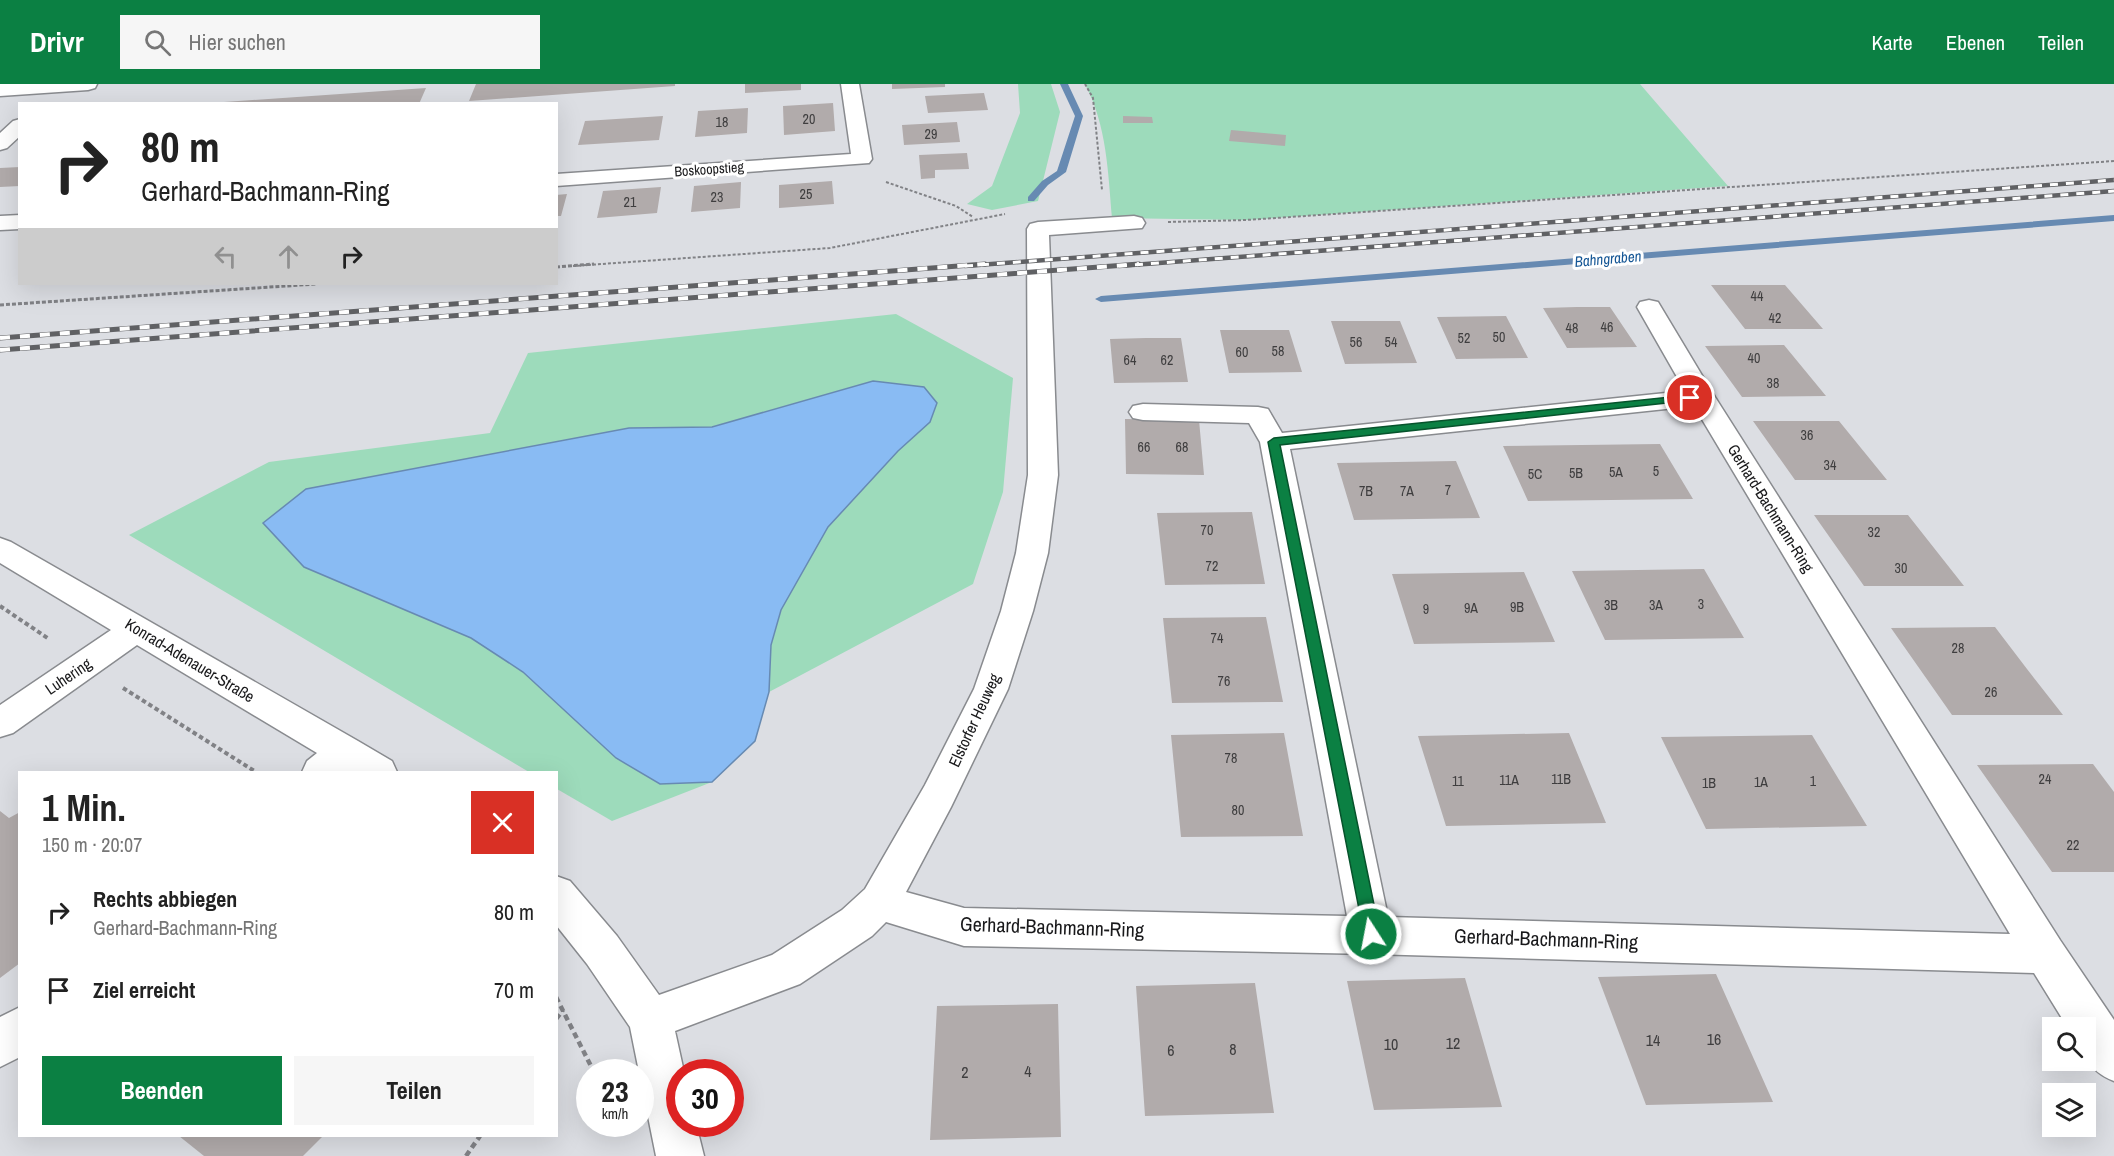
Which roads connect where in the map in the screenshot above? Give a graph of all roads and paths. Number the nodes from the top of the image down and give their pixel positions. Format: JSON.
{"nodes":[{"id":1,"x":88,"y":84,"type":"edge"},
{"id":2,"x":850,"y":84,"type":"edge"},
{"id":3,"x":1085,"y":84,"type":"edge"},
{"id":4,"x":62,"y":85,"type":"edge"},
{"id":5,"x":0,"y":90,"type":"edge"},
{"id":6,"x":44,"y":102,"type":"edge"},
{"id":7,"x":18,"y":127,"type":"edge"},
{"id":8,"x":0,"y":144,"type":"edge"},
{"id":9,"x":862,"y":159,"type":"junction"},
{"id":10,"x":2114,"y":161,"type":"edge"},
{"id":11,"x":558,"y":180,"type":"edge"},
{"id":12,"x":1101,"y":205,"type":"joint"},
{"id":13,"x":1009,"y":213,"type":"dead end"},
{"id":14,"x":974,"y":217,"type":"junction"},
{"id":15,"x":18,"y":222,"type":"edge"},
{"id":16,"x":0,"y":223,"type":"edge"},
{"id":17,"x":1134,"y":223,"type":"joint"},
{"id":18,"x":1088,"y":226,"type":"junction"},
{"id":19,"x":558,"y":267,"type":"edge"},
{"id":20,"x":301,"y":285,"type":"edge"},
{"id":21,"x":0,"y":305,"type":"edge"},
{"id":22,"x":1649,"y":307,"type":"dead end"},
{"id":23,"x":1702,"y":397,"type":"junction"},
{"id":24,"x":1143,"y":412,"type":"dead end"},
{"id":25,"x":1274,"y":442,"type":"junction"},
{"id":26,"x":0,"y":549,"type":"edge"},
{"id":27,"x":0,"y":606,"type":"edge"},
{"id":28,"x":137,"y":629,"type":"junction"},
{"id":29,"x":86,"y":663,"type":"junction"},
{"id":30,"x":0,"y":723,"type":"edge"},
{"id":31,"x":332,"y":762,"type":"edge"},
{"id":32,"x":254,"y":771,"type":"edge"},
{"id":33,"x":374,"y":771,"type":"edge"},
{"id":34,"x":558,"y":896,"type":"edge"},
{"id":35,"x":879,"y":903,"type":"junction"},
{"id":36,"x":1371,"y":934,"type":"junction"},
{"id":37,"x":2045,"y":954,"type":"junction"},
{"id":38,"x":558,"y":1001,"type":"edge"},
{"id":39,"x":563,"y":1010,"type":"junction"},
{"id":40,"x":558,"y":1016,"type":"edge"},
{"id":41,"x":650,"y":1018,"type":"junction"},
{"id":42,"x":18,"y":1030,"type":"edge"},
{"id":43,"x":0,"y":1045,"type":"edge"},
{"id":44,"x":588,"y":1059,"type":"edge"},
{"id":45,"x":2114,"y":1059,"type":"edge"},
{"id":46,"x":479,"y":1137,"type":"edge"},
{"id":47,"x":466,"y":1156,"type":"edge"},
{"id":48,"x":680,"y":1156,"type":"edge"}],
"edges":[{"from":1,"to":4,"type":"street"},
{"from":2,"to":9,"type":"street"},
{"from":3,"to":12,"type":"path"},
{"from":4,"to":5,"type":"street"},
{"from":4,"to":6,"type":"street"},
{"from":7,"to":8,"type":"street"},
{"from":9,"to":11,"type":"street","name":"Boskoopstieg"},
{"from":9,"to":14,"type":"path"},
{"from":10,"to":17,"type":"path"},
{"from":12,"to":18,"type":"street"},
{"from":13,"to":14,"type":"path"},
{"from":14,"to":19,"type":"path"},
{"from":15,"to":16,"type":"street"},
{"from":17,"to":18,"type":"street"},
{"from":18,"to":35,"type":"street","name":"Elstorfer Heuweg"},
{"from":20,"to":21,"type":"path"},
{"from":22,"to":23,"type":"street","name":"Gerhard-Bachmann-Ring"},
{"from":23,"to":25,"type":"street"},
{"from":23,"to":37,"type":"street","name":"Gerhard-Bachmann-Ring"},
{"from":24,"to":25,"type":"street"},
{"from":25,"to":36,"type":"street"},
{"from":26,"to":28,"type":"street","name":"Konrad-Adenauer-Straße"},
{"from":27,"to":29,"type":"path"},
{"from":28,"to":29,"type":"street","name":"Luhering"},
{"from":28,"to":31,"type":"street","name":"Konrad-Adenauer-Straße"},
{"from":29,"to":30,"type":"street","name":"Luhering"},
{"from":29,"to":32,"type":"path"},
{"from":31,"to":33,"type":"street","name":"Konrad-Adenauer-Straße"},
{"from":34,"to":41,"type":"street"},
{"from":35,"to":36,"type":"street","name":"Gerhard-Bachmann-Ring"},
{"from":35,"to":41,"type":"street","name":"Elstorfer Heuweg"},
{"from":36,"to":37,"type":"street","name":"Gerhard-Bachmann-Ring"},
{"from":37,"to":45,"type":"street","name":"Gerhard-Bachmann-Ring"},
{"from":38,"to":39,"type":"path"},
{"from":39,"to":40,"type":"path"},
{"from":39,"to":44,"type":"path"},
{"from":41,"to":48,"type":"street"},
{"from":42,"to":43,"type":"street"},
{"from":46,"to":47,"type":"path"}]}
